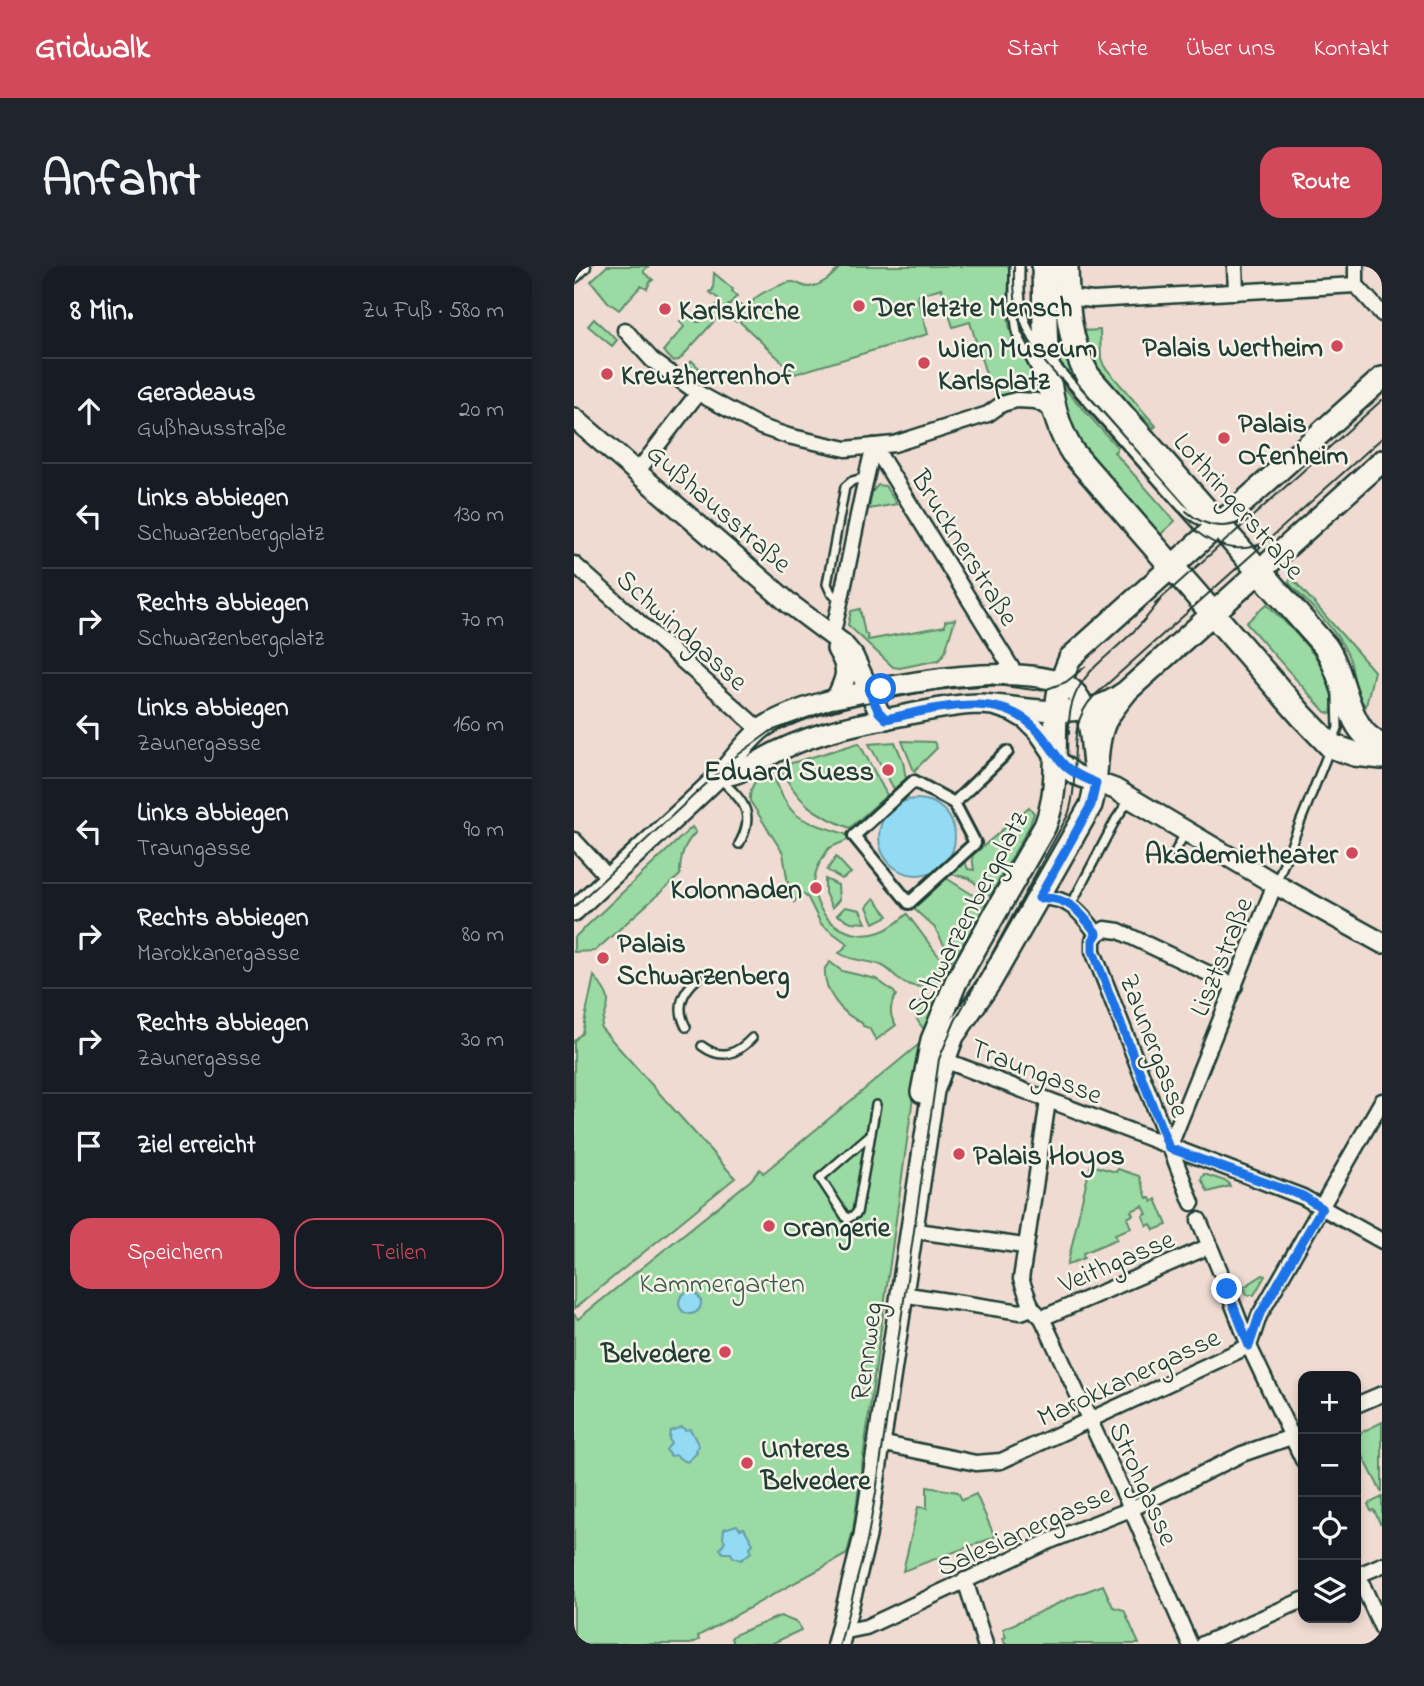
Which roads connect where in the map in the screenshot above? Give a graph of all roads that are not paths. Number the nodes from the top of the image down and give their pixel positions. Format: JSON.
{"nodes":[{"id":1,"x":583,"y":266,"type":"edge"},
{"id":2,"x":1014,"y":266,"type":"edge"},
{"id":3,"x":1020,"y":266,"type":"edge"},
{"id":4,"x":1044,"y":266,"type":"edge"},
{"id":5,"x":1066,"y":266,"type":"edge"},
{"id":6,"x":1235,"y":266,"type":"edge"},
{"id":7,"x":1356,"y":266,"type":"edge"},
{"id":8,"x":574,"y":274,"type":"edge"},
{"id":9,"x":1356,"y":285,"type":"junction"},
{"id":10,"x":1236,"y":292,"type":"junction"},
{"id":11,"x":1067,"y":297,"type":"junction"},
{"id":12,"x":1382,"y":314,"type":"edge"},
{"id":13,"x":625,"y":331,"type":"dead end"},
{"id":14,"x":1048,"y":357,"type":"junction"},
{"id":15,"x":1382,"y":378,"type":"edge"},
{"id":16,"x":698,"y":393,"type":"junction"},
{"id":17,"x":1052,"y":404,"type":"junction"},
{"id":18,"x":574,"y":418,"type":"edge"},
{"id":19,"x":874,"y":446,"type":"junction"},
{"id":20,"x":1382,"y":461,"type":"edge"},
{"id":21,"x":637,"y":472,"type":"junction"},
{"id":22,"x":1217,"y":526,"type":"junction"},
{"id":23,"x":574,"y":564,"type":"edge"},
{"id":24,"x":1171,"y":567,"type":"junction"},
{"id":25,"x":1258,"y":571,"type":"junction"},
{"id":26,"x":1212,"y":614,"type":"junction"},
{"id":27,"x":832,"y":635,"type":"junction"},
{"id":28,"x":1070,"y":658,"type":"junction"},
{"id":29,"x":1336,"y":662,"type":"junction"},
{"id":30,"x":1016,"y":675,"type":"junction"},
{"id":31,"x":1061,"y":683,"type":"junction"},
{"id":32,"x":1128,"y":690,"type":"junction"},
{"id":33,"x":869,"y":691,"type":"junction"},
{"id":34,"x":836,"y":699,"type":"junction"},
{"id":35,"x":994,"y":705,"type":"junction"},
{"id":36,"x":1085,"y":710,"type":"junction"},
{"id":37,"x":1057,"y":711,"type":"junction"},
{"id":38,"x":886,"y":719,"type":"junction"},
{"id":39,"x":760,"y":730,"type":"junction"},
{"id":40,"x":1331,"y":746,"type":"junction"},
{"id":41,"x":1382,"y":747,"type":"edge"},
{"id":42,"x":1007,"y":752,"type":"dead end"},
{"id":43,"x":1056,"y":757,"type":"junction"},
{"id":44,"x":1382,"y":757,"type":"edge"},
{"id":45,"x":719,"y":776,"type":"junction"},
{"id":46,"x":1096,"y":783,"type":"junction"},
{"id":47,"x":1134,"y":800,"type":"junction"},
{"id":48,"x":954,"y":803,"type":"junction"},
{"id":49,"x":1186,"y":830,"type":"junction"},
{"id":50,"x":574,"y":840,"type":"edge"},
{"id":51,"x":739,"y":845,"type":"dead end"},
{"id":52,"x":1175,"y":852,"type":"dead end"},
{"id":53,"x":609,"y":878,"type":"junction"},
{"id":54,"x":1275,"y":884,"type":"junction"},
{"id":55,"x":1039,"y":898,"type":"junction"},
{"id":56,"x":1071,"y":905,"type":"junction"},
{"id":57,"x":574,"y":911,"type":"edge"},
{"id":58,"x":1097,"y":934,"type":"junction"},
{"id":59,"x":1382,"y":943,"type":"edge"},
{"id":60,"x":698,"y":978,"type":"dead end"},
{"id":61,"x":1235,"y":986,"type":"junction"},
{"id":62,"x":686,"y":1027,"type":"dead end"},
{"id":63,"x":751,"y":1038,"type":"dead end"},
{"id":64,"x":702,"y":1046,"type":"dead end"},
{"id":65,"x":936,"y":1057,"type":"junction"},
{"id":66,"x":1048,"y":1101,"type":"junction"},
{"id":67,"x":1382,"y":1101,"type":"edge"},
{"id":68,"x":876,"y":1105,"type":"dead end"},
{"id":69,"x":871,"y":1134,"type":"junction"},
{"id":70,"x":1169,"y":1148,"type":"junction"},
{"id":71,"x":1192,"y":1203,"type":"dead end"},
{"id":72,"x":1322,"y":1208,"type":"junction"},
{"id":73,"x":1199,"y":1220,"type":"dead end"},
{"id":74,"x":910,"y":1230,"type":"junction"},
{"id":75,"x":1382,"y":1241,"type":"edge"},
{"id":76,"x":1024,"y":1246,"type":"junction"},
{"id":77,"x":1210,"y":1246,"type":"junction"},
{"id":78,"x":1220,"y":1271,"type":"dead end"},
{"id":79,"x":1227,"y":1289,"type":"dead end"},
{"id":80,"x":901,"y":1294,"type":"junction"},
{"id":81,"x":1037,"y":1313,"type":"junction"},
{"id":82,"x":1249,"y":1346,"type":"junction"},
{"id":83,"x":1382,"y":1394,"type":"edge"},
{"id":84,"x":1361,"y":1403,"type":"edge"},
{"id":85,"x":1090,"y":1421,"type":"junction"},
{"id":86,"x":1298,"y":1436,"type":"edge"},
{"id":87,"x":880,"y":1443,"type":"junction"},
{"id":88,"x":1131,"y":1509,"type":"junction"},
{"id":89,"x":1382,"y":1565,"type":"edge"},
{"id":90,"x":1361,"y":1572,"type":"edge"},
{"id":91,"x":965,"y":1580,"type":"junction"},
{"id":92,"x":1361,"y":1584,"type":"edge"},
{"id":93,"x":1298,"y":1602,"type":"edge"},
{"id":94,"x":1382,"y":1628,"type":"edge"},
{"id":95,"x":839,"y":1638,"type":"edge"},
{"id":96,"x":985,"y":1644,"type":"edge"},
{"id":97,"x":1190,"y":1644,"type":"edge"},
{"id":98,"x":1203,"y":1644,"type":"edge"}],
"edges":[{"from":1,"to":8,"type":"street"},
{"from":2,"to":17,"type":"lane"},
{"from":3,"to":14,"type":"lane"},
{"from":4,"to":14,"type":"main road"},
{"from":5,"to":11,"type":"main road","name":"Lothringerstraße"},
{"from":6,"to":10,"type":"street"},
{"from":7,"to":9,"type":"street"},
{"from":9,"to":10,"type":"street"},
{"from":9,"to":12,"type":"street"},
{"from":10,"to":11,"type":"street"},
{"from":11,"to":22,"type":"main road","name":"Lothringerstraße"},
{"from":13,"to":16,"type":"street"},
{"from":14,"to":17,"type":"main road"},
{"from":14,"to":22,"type":"lane"},
{"from":15,"to":22,"type":"main road","name":"Schwarzenbergplatz"},
{"from":16,"to":19,"type":"street"},
{"from":16,"to":21,"type":"street"},
{"from":17,"to":19,"type":"street"},
{"from":17,"to":24,"type":"main road"},
{"from":18,"to":21,"type":"street","name":"Gußhausstraße"},
{"from":19,"to":27,"type":"street"},
{"from":19,"to":30,"type":"street","name":"Brucknerstraße"},
{"from":20,"to":25,"type":"main road","name":"Schwarzenbergplatz"},
{"from":21,"to":27,"type":"street","name":"Gußhausstraße"},
{"from":22,"to":24,"type":"main road","name":"Schwarzenbergplatz"},
{"from":22,"to":25,"type":"main road","name":"Lothringerstraße"},
{"from":23,"to":39,"type":"street","name":"Schwindgasse"},
{"from":24,"to":26,"type":"main road"},
{"from":24,"to":28,"type":"main road","name":"Schwarzenbergplatz"},
{"from":25,"to":26,"type":"main road","name":"Schwarzenbergplatz"},
{"from":25,"to":29,"type":"main road","name":"Lothringerstraße"},
{"from":26,"to":32,"type":"main road","name":"Schwarzenbergplatz"},
{"from":26,"to":40,"type":"main road"},
{"from":27,"to":33,"type":"street","name":"Gußhausstraße"},
{"from":27,"to":34,"type":"street"},
{"from":28,"to":30,"type":"street","name":"Schwarzenbergplatz"},
{"from":28,"to":31,"type":"main road","name":"Schwarzenbergplatz"},
{"from":29,"to":40,"type":"lane","name":"Lisztstraße"},
{"from":29,"to":41,"type":"main road","name":"Lothringerstraße"},
{"from":30,"to":31,"type":"street","name":"Schwarzenbergplatz"},
{"from":30,"to":33,"type":"street","name":"Schwarzenbergplatz"},
{"from":31,"to":36,"type":"street"},
{"from":31,"to":37,"type":"main road","name":"Schwarzenbergplatz"},
{"from":32,"to":36,"type":"street","name":"Schwarzenbergplatz"},
{"from":32,"to":46,"type":"main road","name":"Schwarzenbergplatz"},
{"from":33,"to":34,"type":"street","name":"Schwarzenbergplatz"},
{"from":33,"to":38,"type":"street","name":"Gußhausstraße"},
{"from":34,"to":39,"type":"street","name":"Schwarzenbergplatz"},
{"from":35,"to":37,"type":"street","name":"Schwarzenbergplatz"},
{"from":35,"to":38,"type":"street","name":"Schwarzenbergplatz"},
{"from":35,"to":43,"type":"street","name":"Schwarzenbergplatz"},
{"from":36,"to":37,"type":"street","name":"Schwarzenbergplatz"},
{"from":36,"to":46,"type":"street","name":"Schwarzenbergplatz"},
{"from":37,"to":43,"type":"main road","name":"Schwarzenbergplatz"},
{"from":38,"to":45,"type":"street","name":"Schwarzenbergplatz"},
{"from":39,"to":45,"type":"street","name":"Schwarzenbergplatz"},
{"from":40,"to":44,"type":"main road"},
{"from":40,"to":54,"type":"lane","name":"Lisztstraße"},
{"from":42,"to":48,"type":"street","name":"Schwarzenbergplatz"},
{"from":43,"to":46,"type":"street","name":"Schwarzenbergplatz"},
{"from":43,"to":65,"type":"main road","name":"Schwarzenbergplatz"},
{"from":45,"to":51,"type":"lane"},
{"from":45,"to":53,"type":"street"},
{"from":46,"to":47,"type":"street"},
{"from":46,"to":55,"type":"main road","name":"Schwarzenbergplatz"},
{"from":47,"to":49,"type":"street"},
{"from":47,"to":56,"type":"lane"},
{"from":48,"to":48,"type":"street","name":"Schwarzenbergplatz"},
{"from":49,"to":52,"type":"lane"},
{"from":49,"to":54,"type":"street"},
{"from":50,"to":53,"type":"street"},
{"from":53,"to":57,"type":"street"},
{"from":54,"to":59,"type":"street"},
{"from":54,"to":61,"type":"street","name":"Lisztstraße"},
{"from":55,"to":56,"type":"street"},
{"from":55,"to":65,"type":"main road","name":"Schwarzenbergplatz"},
{"from":56,"to":58,"type":"street"},
{"from":58,"to":61,"type":"street"},
{"from":58,"to":70,"type":"street","name":"Zaunergasse"},
{"from":60,"to":62,"type":"lane"},
{"from":61,"to":70,"type":"street","name":"Lisztstraße"},
{"from":63,"to":64,"type":"lane"},
{"from":65,"to":66,"type":"street","name":"Traungasse"},
{"from":65,"to":74,"type":"main road","name":"Rennweg"},
{"from":65,"to":74,"type":"main road","name":"Rennweg"},
{"from":66,"to":70,"type":"street","name":"Traungasse"},
{"from":66,"to":76,"type":"street","name":"Strohgasse"},
{"from":67,"to":72,"type":"street","name":"Marokkanergasse"},
{"from":68,"to":69,"type":"lane"},
{"from":69,"to":69,"type":"lane"},
{"from":70,"to":71,"type":"street","name":"Zaunergasse"},
{"from":70,"to":72,"type":"street","name":"Traungasse"},
{"from":72,"to":75,"type":"street","name":"Traungasse"},
{"from":72,"to":82,"type":"street","name":"Marokkanergasse"},
{"from":73,"to":77,"type":"street"},
{"from":74,"to":76,"type":"street"},
{"from":74,"to":80,"type":"main road","name":"Rennweg"},
{"from":76,"to":81,"type":"street","name":"Strohgasse"},
{"from":77,"to":78,"type":"street"},
{"from":77,"to":81,"type":"street","name":"Veithgasse"},
{"from":79,"to":82,"type":"street"},
{"from":80,"to":81,"type":"street","name":"Veithgasse"},
{"from":80,"to":87,"type":"main road","name":"Rennweg"},
{"from":81,"to":85,"type":"street","name":"Strohgasse"},
{"from":82,"to":85,"type":"street","name":"Marokkanergasse"},
{"from":82,"to":86,"type":"street"},
{"from":83,"to":84,"type":"street"},
{"from":85,"to":87,"type":"street","name":"Marokkanergasse"},
{"from":85,"to":88,"type":"street","name":"Strohgasse"},
{"from":86,"to":88,"type":"street","name":"Salesianergasse"},
{"from":87,"to":95,"type":"main road","name":"Rennweg"},
{"from":88,"to":91,"type":"street","name":"Salesianergasse"},
{"from":88,"to":97,"type":"street","name":"Strohgasse"},
{"from":89,"to":90,"type":"street"},
{"from":91,"to":95,"type":"street","name":"Salesianergasse"},
{"from":91,"to":96,"type":"street"},
{"from":92,"to":94,"type":"street"},
{"from":93,"to":98,"type":"street"}]}
